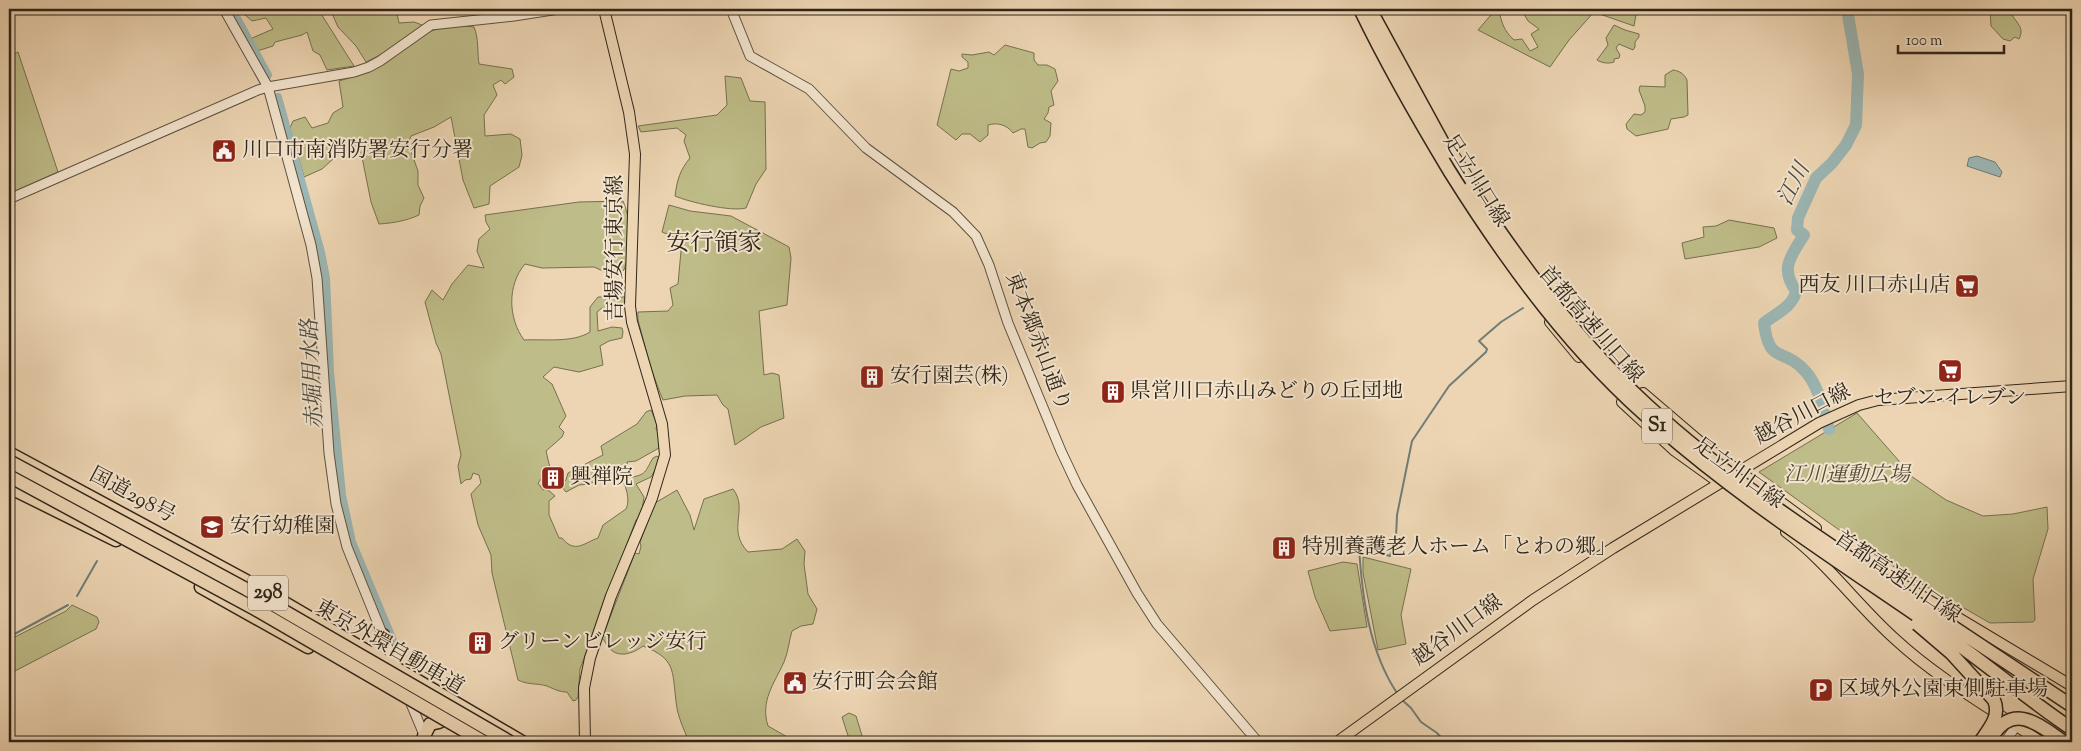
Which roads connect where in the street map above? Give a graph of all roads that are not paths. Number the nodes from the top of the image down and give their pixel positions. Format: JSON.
{"nodes":[{"id":1,"x":224,"y":9,"type":"edge"},
{"id":2,"x":559,"y":9,"type":"edge"},
{"id":3,"x":604,"y":9,"type":"edge"},
{"id":4,"x":731,"y":9,"type":"edge"},
{"id":5,"x":1358,"y":9,"type":"edge"},
{"id":6,"x":1370,"y":9,"type":"edge"},
{"id":7,"x":1374,"y":9,"type":"edge"},
{"id":8,"x":268,"y":87,"type":"junction"},
{"id":9,"x":9,"y":199,"type":"edge"},
{"id":10,"x":2072,"y":386,"type":"edge"},
{"id":11,"x":9,"y":448,"type":"edge"},
{"id":12,"x":9,"y":453,"type":"edge"},
{"id":13,"x":9,"y":461,"type":"edge"},
{"id":14,"x":1738,"y":472,"type":"junction"},
{"id":15,"x":9,"y":476,"type":"edge"},
{"id":16,"x":1718,"y":482,"type":"junction"},
{"id":17,"x":9,"y":483,"type":"edge"},
{"id":18,"x":9,"y":487,"type":"edge"},
{"id":19,"x":141,"y":523,"type":"junction"},
{"id":20,"x":125,"y":544,"type":"junction"},
{"id":21,"x":1839,"y":563,"type":"junction"},
{"id":22,"x":383,"y":635,"type":"junction"},
{"id":23,"x":1988,"y":650,"type":"junction"},
{"id":24,"x":373,"y":654,"type":"junction"},
{"id":25,"x":396,"y":667,"type":"junction"},
{"id":26,"x":2072,"y":686,"type":"edge"},
{"id":27,"x":2072,"y":699,"type":"edge"},
{"id":28,"x":412,"y":706,"type":"junction"},
{"id":29,"x":2072,"y":706,"type":"edge"},
{"id":30,"x":439,"y":722,"type":"junction"},
{"id":31,"x":2016,"y":726,"type":"junction"},
{"id":32,"x":2072,"y":729,"type":"edge"},
{"id":33,"x":426,"y":739,"type":"edge"},
{"id":34,"x":473,"y":742,"type":"edge"},
{"id":35,"x":484,"y":742,"type":"edge"},
{"id":36,"x":510,"y":742,"type":"edge"},
{"id":37,"x":522,"y":742,"type":"edge"},
{"id":38,"x":585,"y":742,"type":"edge"},
{"id":39,"x":1258,"y":742,"type":"edge"},
{"id":40,"x":1337,"y":742,"type":"edge"},
{"id":41,"x":1980,"y":742,"type":"edge"},
{"id":42,"x":1988,"y":742,"type":"edge"},
{"id":43,"x":2005,"y":742,"type":"edge"},
{"id":44,"x":2041,"y":742,"type":"edge"},
{"id":45,"x":2064,"y":742,"type":"edge"}],
"edges":[{"from":1,"to":8,"type":"street"},
{"from":2,"to":8,"type":"street"},
{"from":3,"to":38,"type":"main road","name":"吉場安行東京線"},
{"from":4,"to":39,"type":"street","name":"東本郷赤山通り"},
{"from":5,"to":16,"type":"main road","name":"足立川口線"},
{"from":5,"to":21,"type":"highway","name":"首都高速川口線","number":"S1","bridge":true},
{"from":6,"to":23,"type":"highway","name":"首都高速川口線","number":"S1","bridge":true},
{"from":7,"to":14,"type":"main road","name":"足立川口線"},
{"from":8,"to":9,"type":"street"},
{"from":8,"to":22,"type":"street"},
{"from":10,"to":14,"type":"main road","name":"越谷川口線"},
{"from":11,"to":19,"type":"highway"},
{"from":12,"to":19,"type":"highway","name":"国道298号","number":"298"},
{"from":13,"to":36,"type":"highway","name":"東京外環自動車道","bridge":true},
{"from":14,"to":16,"type":"main road","name":"越谷川口線"},
{"from":14,"to":26,"type":"main road","name":"足立川口線"},
{"from":15,"to":35,"type":"highway","name":"東京外環自動車道","bridge":true},
{"from":16,"to":31,"type":"main road","name":"足立川口線"},
{"from":16,"to":40,"type":"main road","name":"越谷川口線"},
{"from":17,"to":20,"type":"highway","number":"298"},
{"from":18,"to":20,"type":"highway"},
{"from":19,"to":24,"type":"highway","name":"国道298号","number":"298"},
{"from":20,"to":28,"type":"highway","number":"298"},
{"from":21,"to":32,"type":"highway","name":"首都高速川口線","number":"S1","bridge":true},
{"from":21,"to":41,"type":"highway","bridge":true},
{"from":22,"to":24,"type":"highway"},
{"from":22,"to":25,"type":"street"},
{"from":23,"to":27,"type":"highway","bridge":true},
{"from":23,"to":29,"type":"highway","name":"首都高速川口線","number":"S1","bridge":true},
{"from":24,"to":25,"type":"highway","name":"国道298号","number":"298"},
{"from":25,"to":28,"type":"street"},
{"from":25,"to":37,"type":"highway","name":"国道298号","number":"298"},
{"from":28,"to":30,"type":"highway","number":"298"},
{"from":28,"to":33,"type":"street"},
{"from":30,"to":33,"type":"highway"},
{"from":30,"to":34,"type":"highway","number":"298"},
{"from":31,"to":43,"type":"street"},
{"from":31,"to":44,"type":"main road","name":"足立川口線"},
{"from":42,"to":45,"type":"highway","bridge":true}]}
